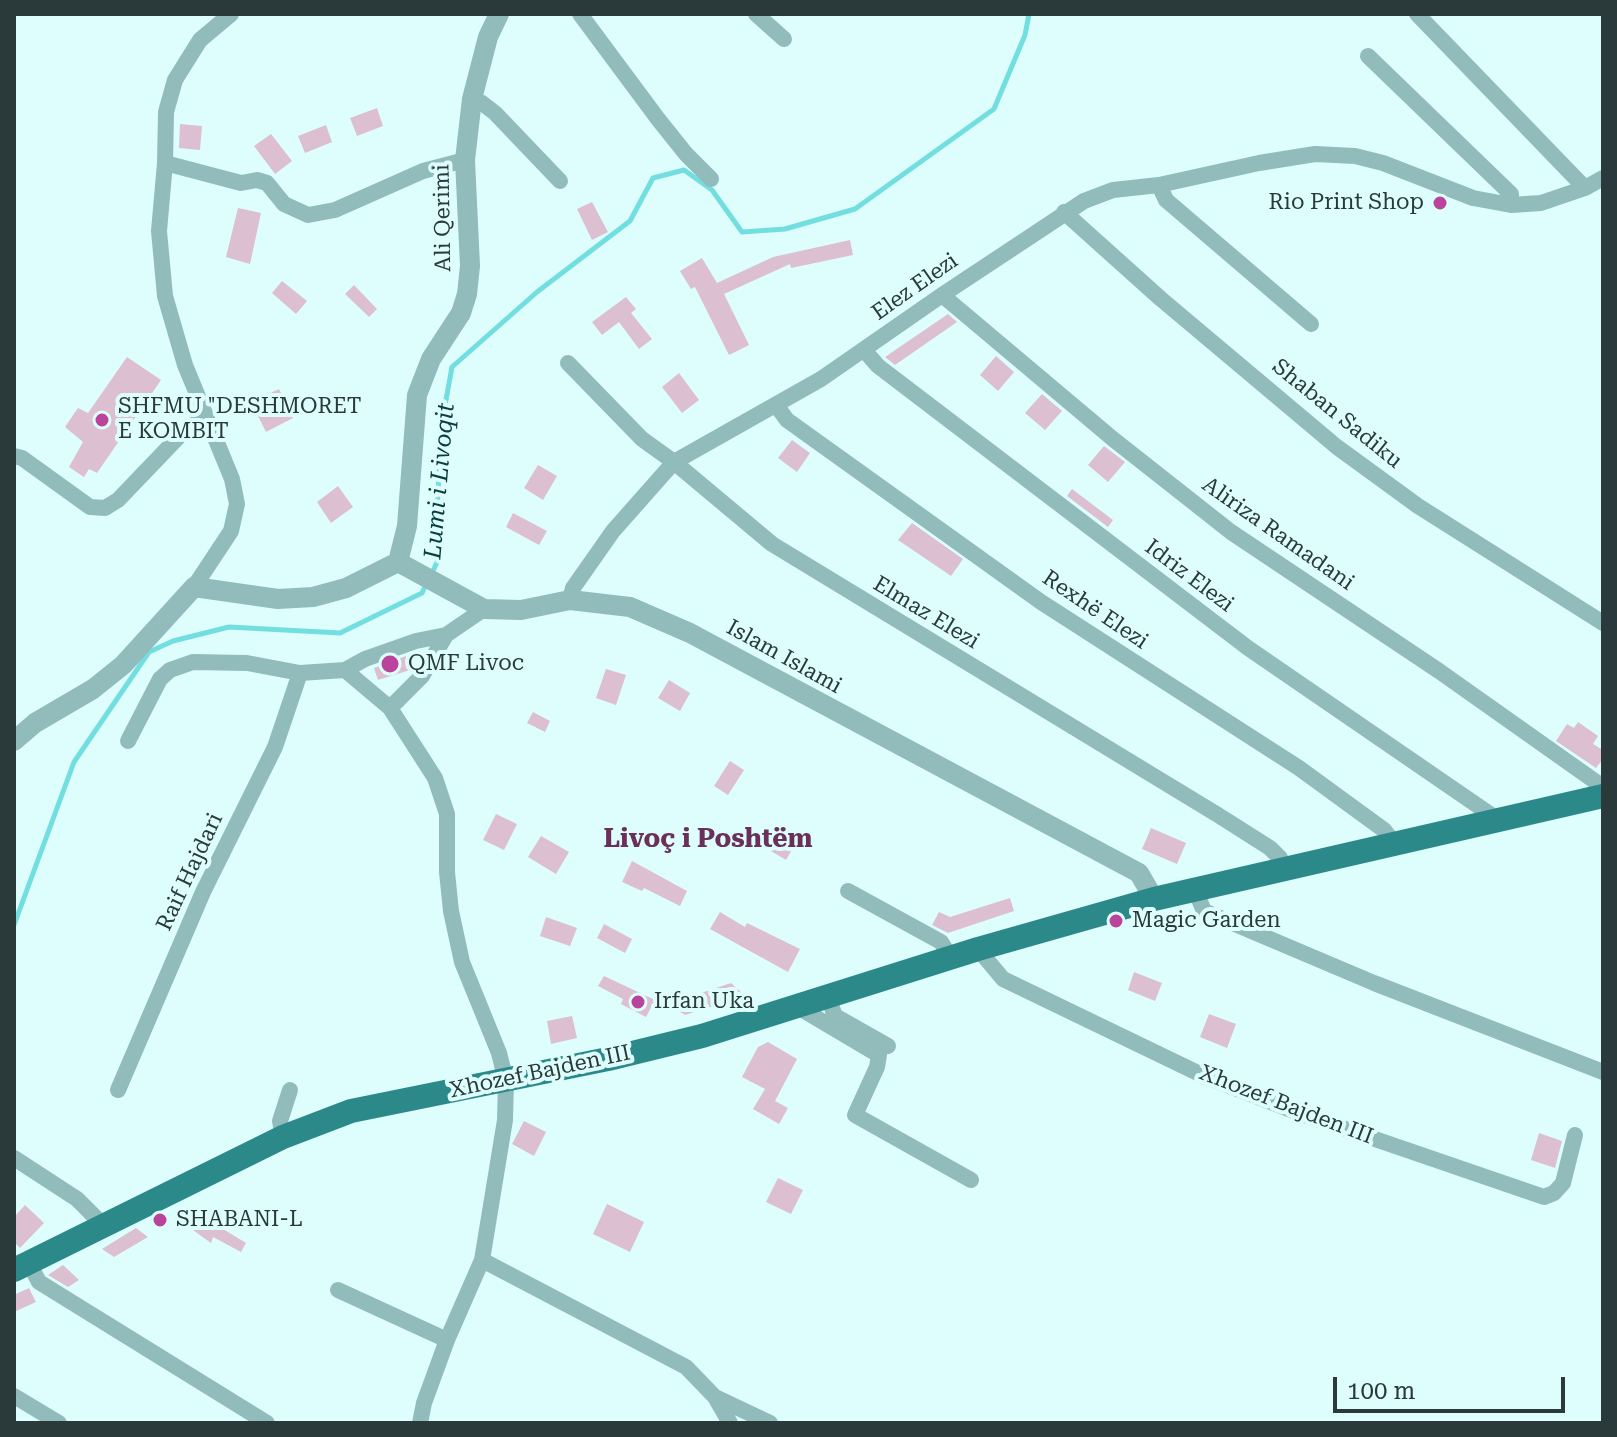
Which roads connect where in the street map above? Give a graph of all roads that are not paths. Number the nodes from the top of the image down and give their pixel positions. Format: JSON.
{"nodes":[{"id":1,"x":231,"y":14,"type":"edge"},
{"id":2,"x":499,"y":14,"type":"edge"},
{"id":3,"x":580,"y":14,"type":"edge"},
{"id":4,"x":756,"y":14,"type":"edge"},
{"id":5,"x":1417,"y":14,"type":"edge"},
{"id":6,"x":784,"y":39,"type":"dead end"},
{"id":7,"x":1368,"y":56,"type":"dead end"},
{"id":8,"x":472,"y":99,"type":"junction"},
{"id":9,"x":465,"y":160,"type":"junction"},
{"id":10,"x":165,"y":163,"type":"junction"},
{"id":11,"x":711,"y":179,"type":"dead end"},
{"id":12,"x":1602,"y":179,"type":"edge"},
{"id":13,"x":560,"y":181,"type":"dead end"},
{"id":14,"x":1159,"y":185,"type":"junction"},
{"id":15,"x":1585,"y":188,"type":"junction"},
{"id":16,"x":1511,"y":205,"type":"junction"},
{"id":17,"x":1064,"y":212,"type":"junction"},
{"id":18,"x":942,"y":295,"type":"junction"},
{"id":19,"x":1311,"y":324,"type":"dead end"},
{"id":20,"x":864,"y":350,"type":"junction"},
{"id":21,"x":568,"y":363,"type":"dead end"},
{"id":22,"x":776,"y":405,"type":"junction"},
{"id":23,"x":206,"y":420,"type":"junction"},
{"id":24,"x":14,"y":456,"type":"edge"},
{"id":25,"x":674,"y":462,"type":"junction"},
{"id":26,"x":404,"y":566,"type":"junction"},
{"id":27,"x":194,"y":587,"type":"junction"},
{"id":28,"x":570,"y":600,"type":"junction"},
{"id":29,"x":484,"y":609,"type":"junction"},
{"id":30,"x":1603,"y":623,"type":"edge"},
{"id":31,"x":446,"y":635,"type":"junction"},
{"id":32,"x":345,"y":670,"type":"junction"},
{"id":33,"x":300,"y":673,"type":"junction"},
{"id":34,"x":390,"y":708,"type":"junction"},
{"id":35,"x":14,"y":741,"type":"edge"},
{"id":36,"x":128,"y":741,"type":"dead end"},
{"id":37,"x":1603,"y":793,"type":"edge"},
{"id":38,"x":1500,"y":821,"type":"junction"},
{"id":39,"x":1395,"y":844,"type":"junction"},
{"id":40,"x":1284,"y":869,"type":"junction"},
{"id":41,"x":1195,"y":890,"type":"junction"},
{"id":42,"x":848,"y":891,"type":"dead end"},
{"id":43,"x":1154,"y":899,"type":"junction"},
{"id":44,"x":978,"y":949,"type":"junction"},
{"id":45,"x":951,"y":958,"type":"junction"},
{"id":46,"x":828,"y":997,"type":"junction"},
{"id":47,"x":798,"y":1007,"type":"junction"},
{"id":48,"x":888,"y":1046,"type":"dead end"},
{"id":49,"x":1603,"y":1072,"type":"edge"},
{"id":50,"x":506,"y":1081,"type":"junction"},
{"id":51,"x":118,"y":1090,"type":"dead end"},
{"id":52,"x":290,"y":1090,"type":"dead end"},
{"id":53,"x":1575,"y":1135,"type":"dead end"},
{"id":54,"x":283,"y":1137,"type":"junction"},
{"id":55,"x":14,"y":1158,"type":"edge"},
{"id":56,"x":971,"y":1180,"type":"dead end"},
{"id":57,"x":104,"y":1226,"type":"junction"},
{"id":58,"x":482,"y":1260,"type":"junction"},
{"id":59,"x":21,"y":1267,"type":"edge"},
{"id":60,"x":338,"y":1290,"type":"dead end"},
{"id":61,"x":447,"y":1340,"type":"junction"},
{"id":62,"x":14,"y":1396,"type":"edge"},
{"id":63,"x":715,"y":1397,"type":"junction"},
{"id":64,"x":59,"y":1423,"type":"edge"},
{"id":65,"x":267,"y":1423,"type":"edge"},
{"id":66,"x":420,"y":1423,"type":"edge"},
{"id":67,"x":730,"y":1423,"type":"edge"},
{"id":68,"x":770,"y":1423,"type":"edge"}],
"edges":[{"from":1,"to":10,"type":"street"},
{"from":2,"to":8,"type":"street","name":"Ali Qerimi"},
{"from":3,"to":11,"type":"street"},
{"from":4,"to":6,"type":"street"},
{"from":5,"to":15,"type":"street"},
{"from":7,"to":16,"type":"street"},
{"from":8,"to":9,"type":"street","name":"Ali Qerimi"},
{"from":8,"to":13,"type":"street"},
{"from":9,"to":10,"type":"street"},
{"from":9,"to":26,"type":"street","name":"Ali Qerimi"},
{"from":10,"to":23,"type":"street"},
{"from":12,"to":15,"type":"street","name":"Elez Elezi"},
{"from":14,"to":16,"type":"street","name":"Elez Elezi"},
{"from":14,"to":17,"type":"street","name":"Elez Elezi"},
{"from":14,"to":19,"type":"street"},
{"from":15,"to":16,"type":"street","name":"Elez Elezi"},
{"from":17,"to":18,"type":"street","name":"Elez Elezi"},
{"from":17,"to":30,"type":"street","name":"Shaban Sadiku"},
{"from":18,"to":20,"type":"street","name":"Elez Elezi"},
{"from":18,"to":37,"type":"street","name":"Aliriza Ramadani"},
{"from":20,"to":22,"type":"street","name":"Elez Elezi"},
{"from":20,"to":38,"type":"street","name":"Idriz Elezi"},
{"from":21,"to":25,"type":"street","name":"Elmaz Elezi"},
{"from":22,"to":25,"type":"street","name":"Elez Elezi"},
{"from":22,"to":39,"type":"street","name":"Rexhë Elezi"},
{"from":23,"to":24,"type":"street"},
{"from":23,"to":27,"type":"street"},
{"from":25,"to":28,"type":"street","name":"Elez Elezi"},
{"from":25,"to":40,"type":"street","name":"Elmaz Elezi"},
{"from":26,"to":27,"type":"street"},
{"from":26,"to":29,"type":"street"},
{"from":27,"to":35,"type":"street"},
{"from":28,"to":29,"type":"street","name":"Islam Islami"},
{"from":28,"to":43,"type":"street","name":"Islam Islami"},
{"from":29,"to":31,"type":"street"},
{"from":31,"to":32,"type":"street"},
{"from":31,"to":34,"type":"street"},
{"from":32,"to":33,"type":"street"},
{"from":32,"to":34,"type":"street"},
{"from":33,"to":36,"type":"street"},
{"from":33,"to":51,"type":"street","name":"Raif Hajdari"},
{"from":34,"to":50,"type":"street"},
{"from":37,"to":38,"type":"main road","name":"Xhozef Bajden III"},
{"from":38,"to":39,"type":"main road","name":"Xhozef Bajden III"},
{"from":39,"to":40,"type":"main road","name":"Xhozef Bajden III"},
{"from":40,"to":41,"type":"main road","name":"Xhozef Bajden III"},
{"from":41,"to":43,"type":"main road","name":"Xhozef Bajden III"},
{"from":41,"to":49,"type":"street"},
{"from":42,"to":45,"type":"street"},
{"from":43,"to":44,"type":"main road","name":"Xhozef Bajden III"},
{"from":44,"to":45,"type":"main road","name":"Xhozef Bajden III"},
{"from":44,"to":53,"type":"street","name":"Xhozef Bajden III"},
{"from":45,"to":46,"type":"main road","name":"Xhozef Bajden III"},
{"from":46,"to":47,"type":"main road","name":"Xhozef Bajden III"},
{"from":46,"to":48,"type":"street"},
{"from":47,"to":50,"type":"main road","name":"Xhozef Bajden III"},
{"from":47,"to":56,"type":"street"},
{"from":50,"to":54,"type":"main road","name":"Xhozef Bajden III"},
{"from":50,"to":58,"type":"street"},
{"from":52,"to":54,"type":"street"},
{"from":54,"to":57,"type":"main road","name":"Xhozef Bajden III"},
{"from":55,"to":57,"type":"street"},
{"from":57,"to":59,"type":"main road","name":"Xhozef Bajden III"},
{"from":58,"to":61,"type":"street"},
{"from":58,"to":63,"type":"street"},
{"from":59,"to":65,"type":"street"},
{"from":60,"to":61,"type":"street"},
{"from":61,"to":66,"type":"street"},
{"from":62,"to":64,"type":"street"},
{"from":63,"to":67,"type":"street"},
{"from":63,"to":68,"type":"street"}]}
